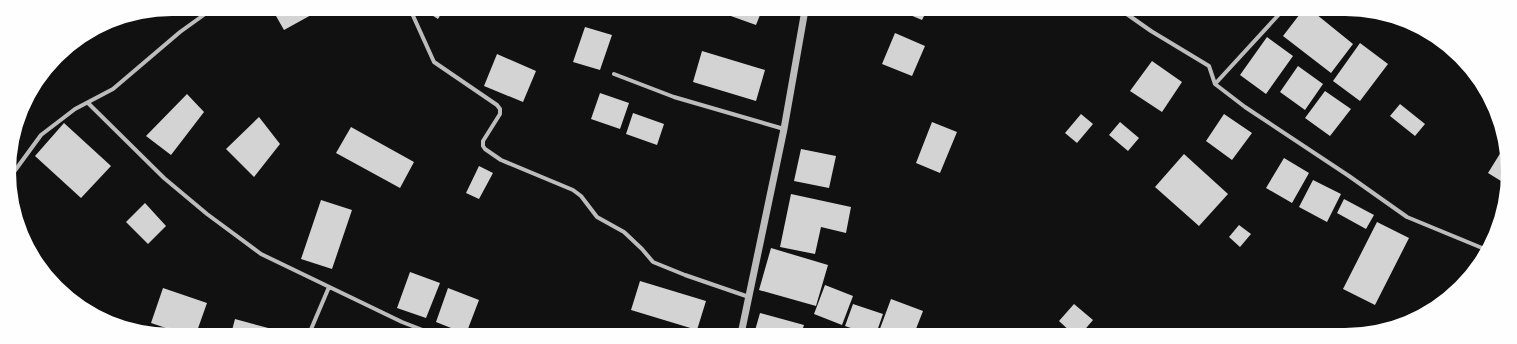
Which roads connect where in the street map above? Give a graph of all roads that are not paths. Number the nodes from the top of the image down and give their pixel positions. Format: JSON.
{"nodes":[{"id":1,"x":202,"y":16,"type":"edge"},
{"id":2,"x":413,"y":16,"type":"edge"},
{"id":3,"x":804,"y":16,"type":"edge"},
{"id":4,"x":1130,"y":16,"type":"edge"},
{"id":5,"x":1277,"y":16,"type":"edge"},
{"id":6,"x":614,"y":74,"type":"dead end"},
{"id":7,"x":1215,"y":84,"type":"junction"},
{"id":8,"x":88,"y":103,"type":"junction"},
{"id":9,"x":784,"y":129,"type":"junction"},
{"id":10,"x":16,"y":169,"type":"edge"},
{"id":11,"x":1481,"y":248,"type":"edge"},
{"id":12,"x":329,"y":287,"type":"junction"},
{"id":13,"x":749,"y":297,"type":"junction"},
{"id":14,"x":311,"y":328,"type":"edge"},
{"id":15,"x":418,"y":328,"type":"edge"},
{"id":16,"x":742,"y":328,"type":"edge"}],
"edges":[{"from":1,"to":8,"type":"street"},
{"from":2,"to":13,"type":"street"},
{"from":3,"to":9,"type":"street"},
{"from":4,"to":7,"type":"street"},
{"from":5,"to":7,"type":"street"},
{"from":6,"to":9,"type":"street"},
{"from":7,"to":11,"type":"street"},
{"from":8,"to":10,"type":"street"},
{"from":8,"to":12,"type":"street"},
{"from":9,"to":13,"type":"street"},
{"from":12,"to":14,"type":"street"},
{"from":12,"to":15,"type":"street"},
{"from":13,"to":16,"type":"street"}]}
